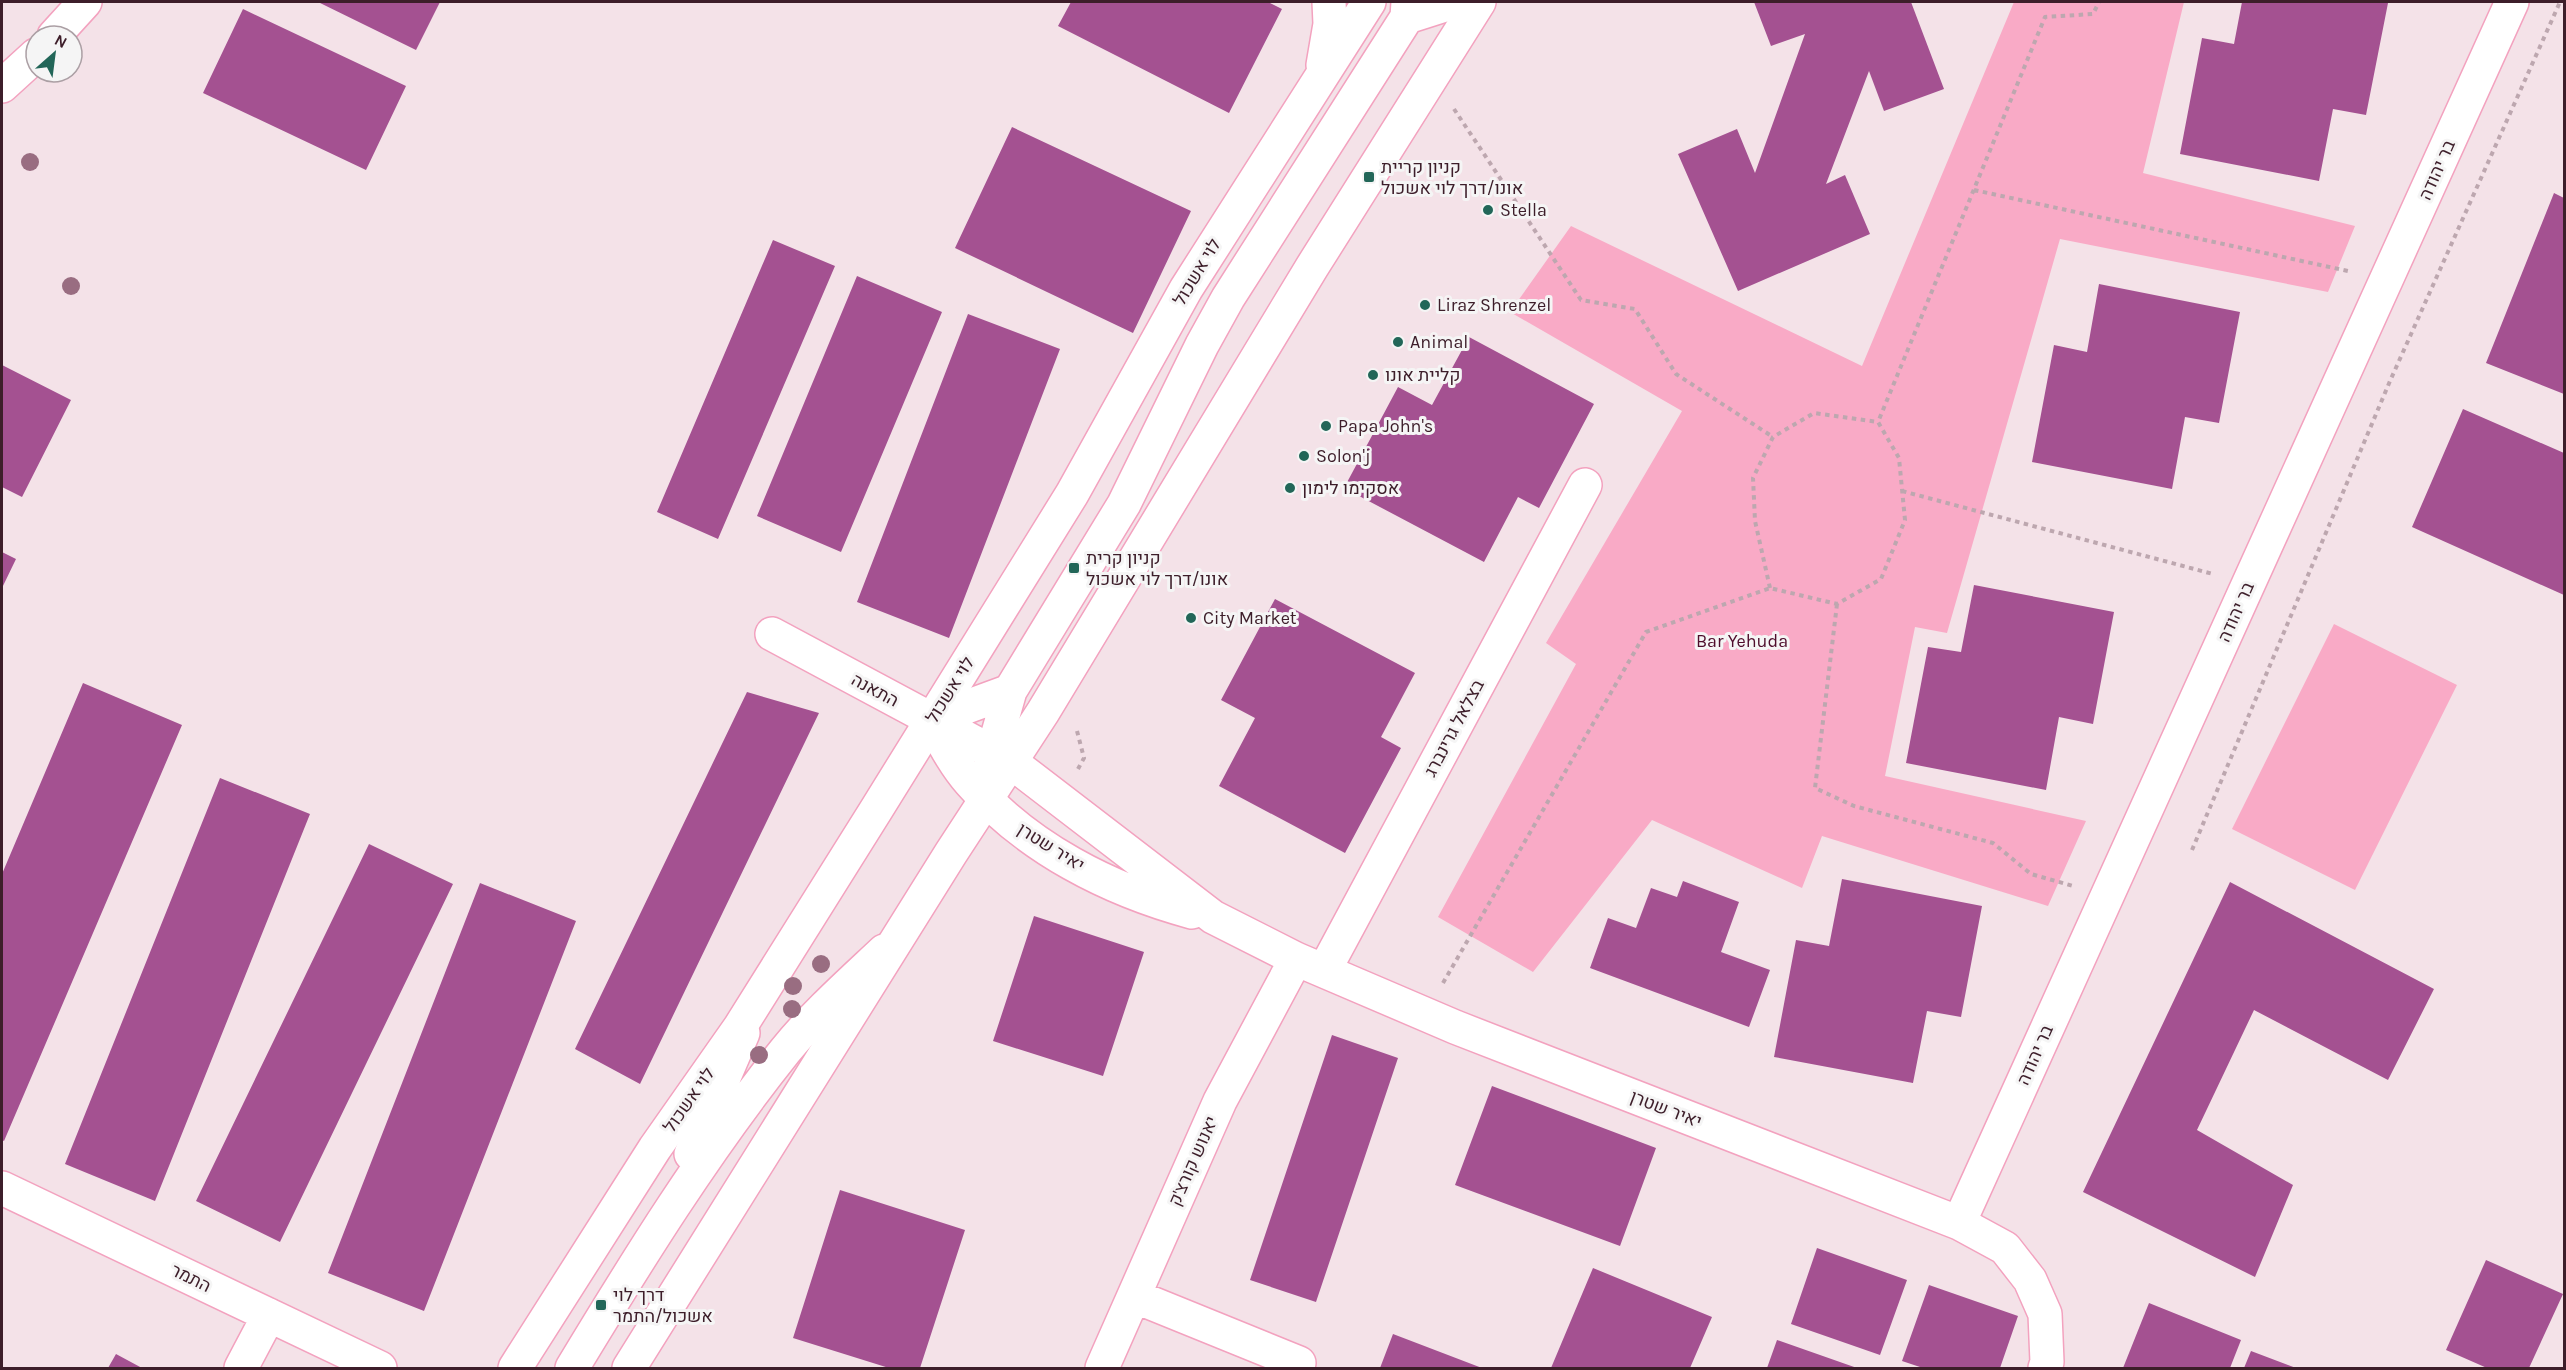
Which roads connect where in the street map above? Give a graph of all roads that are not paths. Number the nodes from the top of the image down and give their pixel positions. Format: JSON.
{"nodes":[{"id":1,"x":85,"y":2,"type":"edge"},
{"id":2,"x":1329,"y":2,"type":"edge"},
{"id":3,"x":1369,"y":2,"type":"edge"},
{"id":4,"x":1454,"y":2,"type":"edge"},
{"id":5,"x":1479,"y":2,"type":"edge"},
{"id":6,"x":2512,"y":2,"type":"edge"},
{"id":7,"x":1407,"y":9,"type":"edge"},
{"id":8,"x":65,"y":24,"type":"edge"},
{"id":9,"x":24,"y":66,"type":"edge"},
{"id":10,"x":2,"y":86,"type":"edge"},
{"id":11,"x":1316,"y":86,"type":"junction"},
{"id":12,"x":1585,"y":485,"type":"dead end"},
{"id":13,"x":772,"y":634,"type":"dead end"},
{"id":14,"x":1010,"y":691,"type":"junction"},
{"id":15,"x":931,"y":720,"type":"junction"},
{"id":16,"x":1002,"y":757,"type":"junction"},
{"id":17,"x":986,"y":799,"type":"junction"},
{"id":18,"x":1213,"y":917,"type":"junction"},
{"id":19,"x":896,"y":940,"type":"junction"},
{"id":20,"x":1310,"y":965,"type":"junction"},
{"id":21,"x":757,"y":1000,"type":"junction"},
{"id":22,"x":2,"y":1188,"type":"edge"},
{"id":23,"x":1959,"y":1223,"type":"junction"},
{"id":24,"x":648,"y":1242,"type":"junction"},
{"id":25,"x":1134,"y":1296,"type":"junction"},
{"id":26,"x":269,"y":1315,"type":"junction"},
{"id":27,"x":1299,"y":1363,"type":"dead end"},
{"id":28,"x":2046,"y":1365,"type":"edge"},
{"id":29,"x":241,"y":1368,"type":"edge"},
{"id":30,"x":380,"y":1368,"type":"edge"},
{"id":31,"x":515,"y":1368,"type":"edge"},
{"id":32,"x":572,"y":1368,"type":"edge"},
{"id":33,"x":629,"y":1368,"type":"edge"},
{"id":34,"x":1102,"y":1368,"type":"edge"}],
"edges":[{"from":1,"to":8,"type":"street"},
{"from":2,"to":11,"type":"street"},
{"from":3,"to":11,"type":"street","name":"לוי אשכול"},
{"from":4,"to":7,"type":"street"},
{"from":5,"to":16,"type":"street"},
{"from":6,"to":23,"type":"street","name":"בר יהודה"},
{"from":7,"to":14,"type":"street"},
{"from":9,"to":10,"type":"street"},
{"from":11,"to":15,"type":"street","name":"לוי אשכול"},
{"from":12,"to":20,"type":"street","name":"בצלאל גרינברג"},
{"from":13,"to":15,"type":"street","name":"התאנה"},
{"from":14,"to":15,"type":"street"},
{"from":14,"to":16,"type":"street"},
{"from":15,"to":16,"type":"street","name":"התאנה"},
{"from":15,"to":17,"type":"street","name":"יאיר שטרן"},
{"from":15,"to":21,"type":"street","name":"לוי אשכול"},
{"from":16,"to":17,"type":"street"},
{"from":16,"to":18,"type":"street","name":"יאיר שטרן"},
{"from":17,"to":18,"type":"street","name":"יאיר שטרן"},
{"from":17,"to":19,"type":"street"},
{"from":18,"to":20,"type":"street","name":"יאיר שטרן"},
{"from":19,"to":24,"type":"street"},
{"from":19,"to":33,"type":"street"},
{"from":20,"to":23,"type":"street","name":"יאיר שטרן"},
{"from":20,"to":25,"type":"street","name":"יאנוש קורצ'ק"},
{"from":21,"to":24,"type":"street"},
{"from":21,"to":31,"type":"street","name":"לוי אשכול"},
{"from":22,"to":26,"type":"street","name":"התמר"},
{"from":23,"to":28,"type":"street","name":"יאיר שטרן"},
{"from":24,"to":32,"type":"street"},
{"from":25,"to":27,"type":"street"},
{"from":25,"to":34,"type":"street","name":"יאנוש קורצ'ק"},
{"from":26,"to":29,"type":"street"},
{"from":26,"to":30,"type":"street","name":"התמר"}]}
